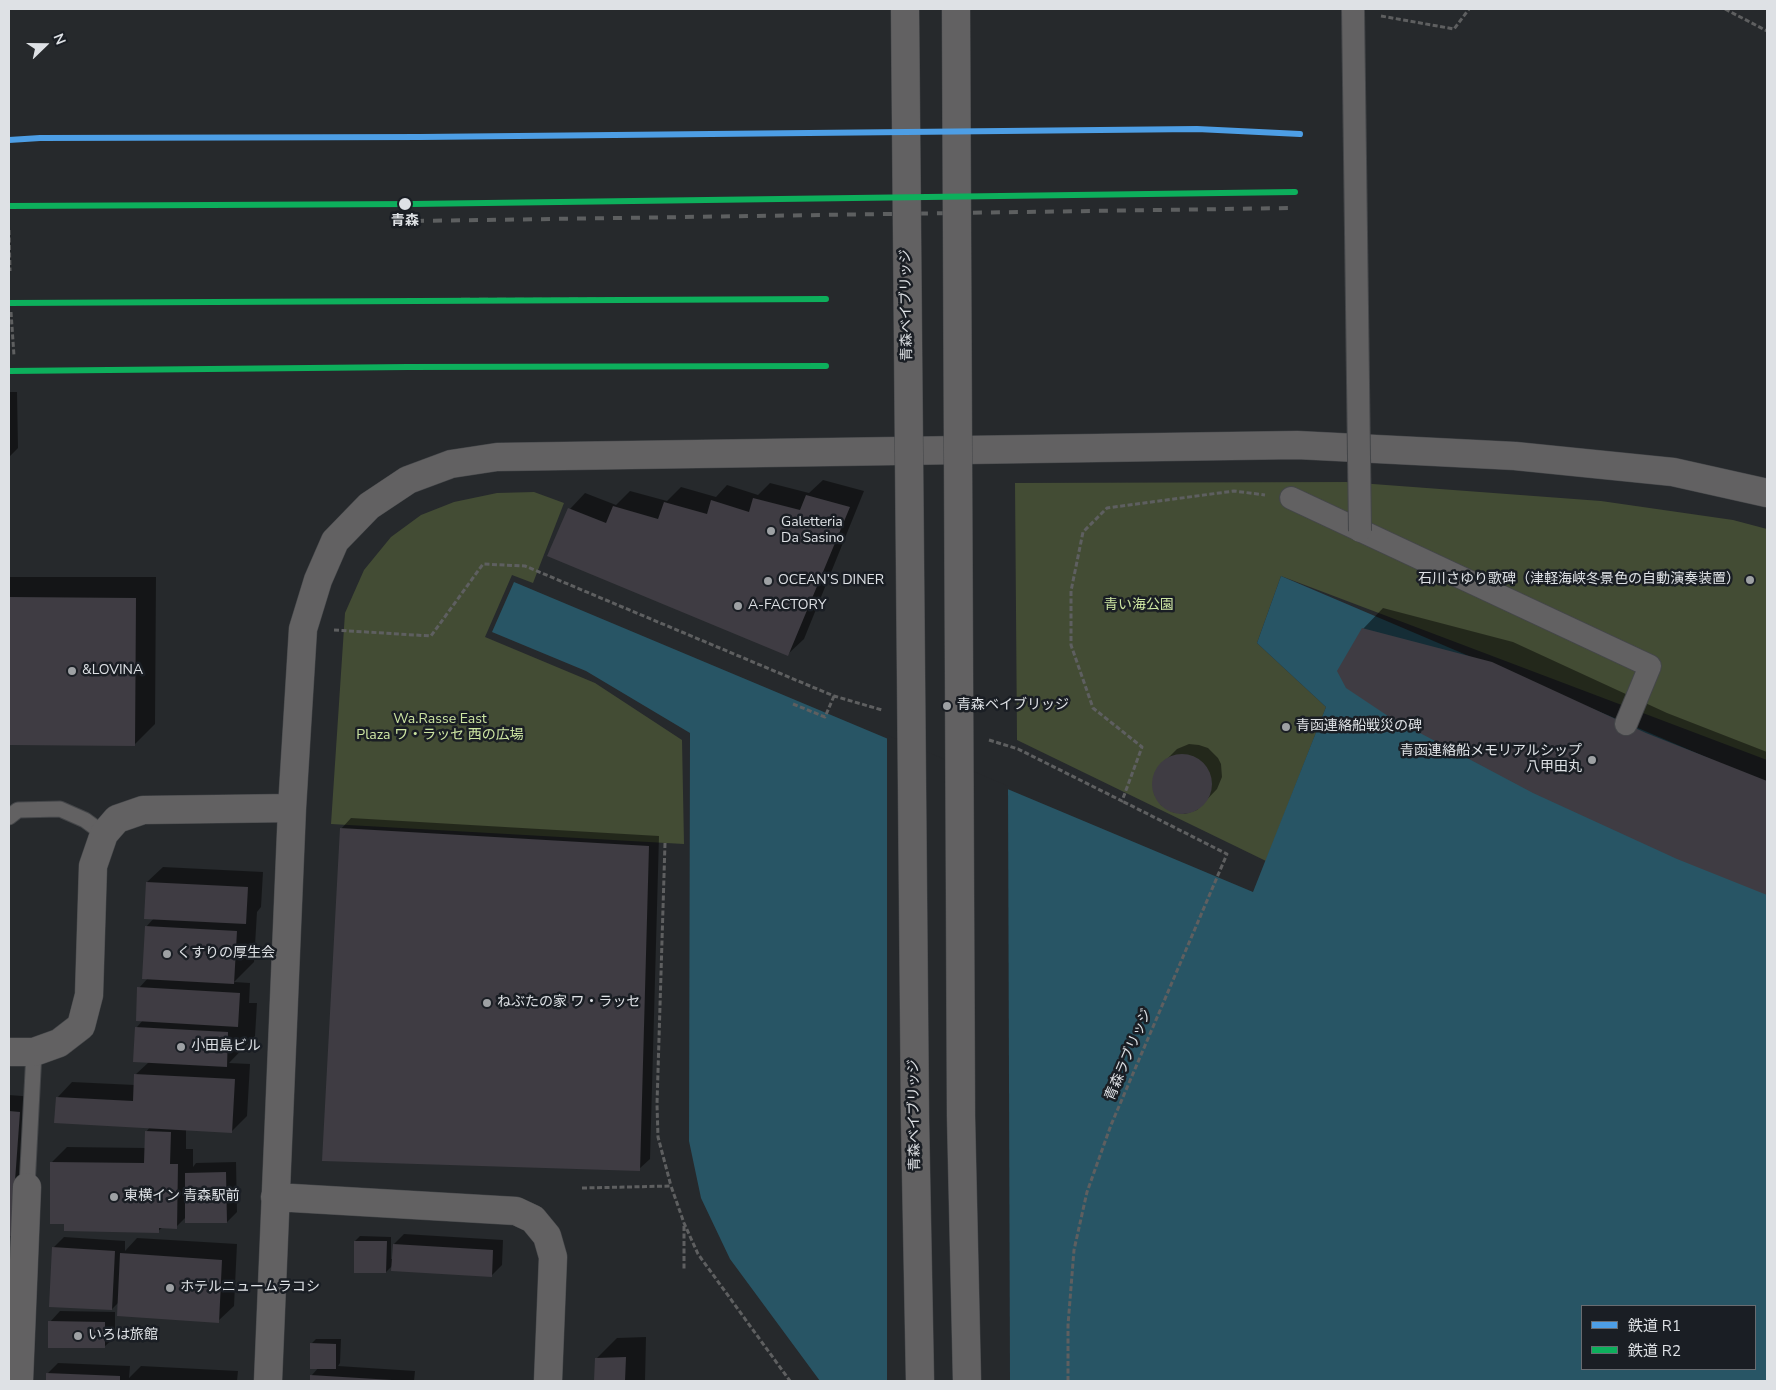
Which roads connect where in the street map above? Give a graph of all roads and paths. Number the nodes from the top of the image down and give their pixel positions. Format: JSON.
{"nodes":[{"id":1,"x":905,"y":9,"type":"edge"},
{"id":2,"x":956,"y":9,"type":"edge"},
{"id":3,"x":1353,"y":9,"type":"edge"},
{"id":4,"x":1469,"y":9,"type":"edge"},
{"id":5,"x":1725,"y":9,"type":"edge"},
{"id":6,"x":1380,"y":16,"type":"dead end"},
{"id":7,"x":1767,"y":31,"type":"edge"},
{"id":8,"x":9,"y":230,"type":"edge"},
{"id":9,"x":9,"y":242,"type":"edge"},
{"id":10,"x":9,"y":248,"type":"edge"},
{"id":11,"x":9,"y":254,"type":"edge"},
{"id":12,"x":10,"y":271,"type":"dead end"},
{"id":13,"x":12,"y":312,"type":"dead end"},
{"id":14,"x":10,"y":326,"type":"edge"},
{"id":15,"x":11,"y":332,"type":"edge"},
{"id":16,"x":10,"y":340,"type":"edge"},
{"id":17,"x":14,"y":356,"type":"dead end"},
{"id":18,"x":1234,"y":492,"type":"dead end"},
{"id":19,"x":1767,"y":493,"type":"edge"},
{"id":20,"x":1291,"y":498,"type":"dead end"},
{"id":21,"x":1360,"y":531,"type":"junction"},
{"id":22,"x":303,"y":628,"type":"junction"},
{"id":23,"x":834,"y":696,"type":"junction"},
{"id":24,"x":793,"y":704,"type":"dead end"},
{"id":25,"x":889,"y":712,"type":"dead end"},
{"id":26,"x":1626,"y":724,"type":"dead end"},
{"id":27,"x":982,"y":738,"type":"dead end"},
{"id":28,"x":1122,"y":801,"type":"junction"},
{"id":29,"x":292,"y":808,"type":"junction"},
{"id":30,"x":9,"y":817,"type":"edge"},
{"id":31,"x":104,"y":834,"type":"junction"},
{"id":32,"x":665,"y":843,"type":"dead end"},
{"id":33,"x":21,"y":1052,"type":"edge"},
{"id":34,"x":671,"y":1186,"type":"junction"},
{"id":35,"x":27,"y":1187,"type":"joint"},
{"id":36,"x":582,"y":1188,"type":"dead end"},
{"id":37,"x":275,"y":1197,"type":"junction"},
{"id":38,"x":684,"y":1223,"type":"junction"},
{"id":39,"x":684,"y":1269,"type":"dead end"},
{"id":40,"x":19,"y":1381,"type":"edge"},
{"id":41,"x":268,"y":1381,"type":"edge"},
{"id":42,"x":548,"y":1381,"type":"edge"},
{"id":43,"x":790,"y":1381,"type":"edge"},
{"id":44,"x":920,"y":1381,"type":"edge"},
{"id":45,"x":967,"y":1381,"type":"edge"},
{"id":46,"x":1068,"y":1381,"type":"edge"}],
"edges":[{"from":1,"to":44,"type":"street","name":"青森ベイブリッジ","bridge":true},
{"from":2,"to":45,"type":"street","bridge":true},
{"from":3,"to":21,"type":"street","bridge":true},
{"from":4,"to":6,"type":"path"},
{"from":5,"to":7,"type":"path"},
{"from":8,"to":9,"type":"path"},
{"from":9,"to":10,"type":"path"},
{"from":10,"to":11,"type":"path"},
{"from":11,"to":12,"type":"path"},
{"from":13,"to":14,"type":"path"},
{"from":14,"to":15,"type":"path"},
{"from":15,"to":16,"type":"path"},
{"from":16,"to":17,"type":"path"},
{"from":18,"to":28,"type":"path"},
{"from":19,"to":22,"type":"street"},
{"from":20,"to":21,"type":"street"},
{"from":21,"to":26,"type":"street"},
{"from":22,"to":23,"type":"path"},
{"from":22,"to":29,"type":"street"},
{"from":23,"to":24,"type":"path"},
{"from":23,"to":25,"type":"path"},
{"from":27,"to":28,"type":"path"},
{"from":28,"to":46,"type":"path","name":"青森ラブリッジ"},
{"from":29,"to":31,"type":"street"},
{"from":29,"to":37,"type":"street"},
{"from":30,"to":31,"type":"lane"},
{"from":31,"to":33,"type":"street"},
{"from":32,"to":34,"type":"path"},
{"from":33,"to":35,"type":"lane"},
{"from":34,"to":36,"type":"path"},
{"from":34,"to":38,"type":"path"},
{"from":35,"to":40,"type":"street"},
{"from":37,"to":41,"type":"street"},
{"from":37,"to":42,"type":"street"},
{"from":38,"to":39,"type":"path"},
{"from":38,"to":43,"type":"path"}]}
